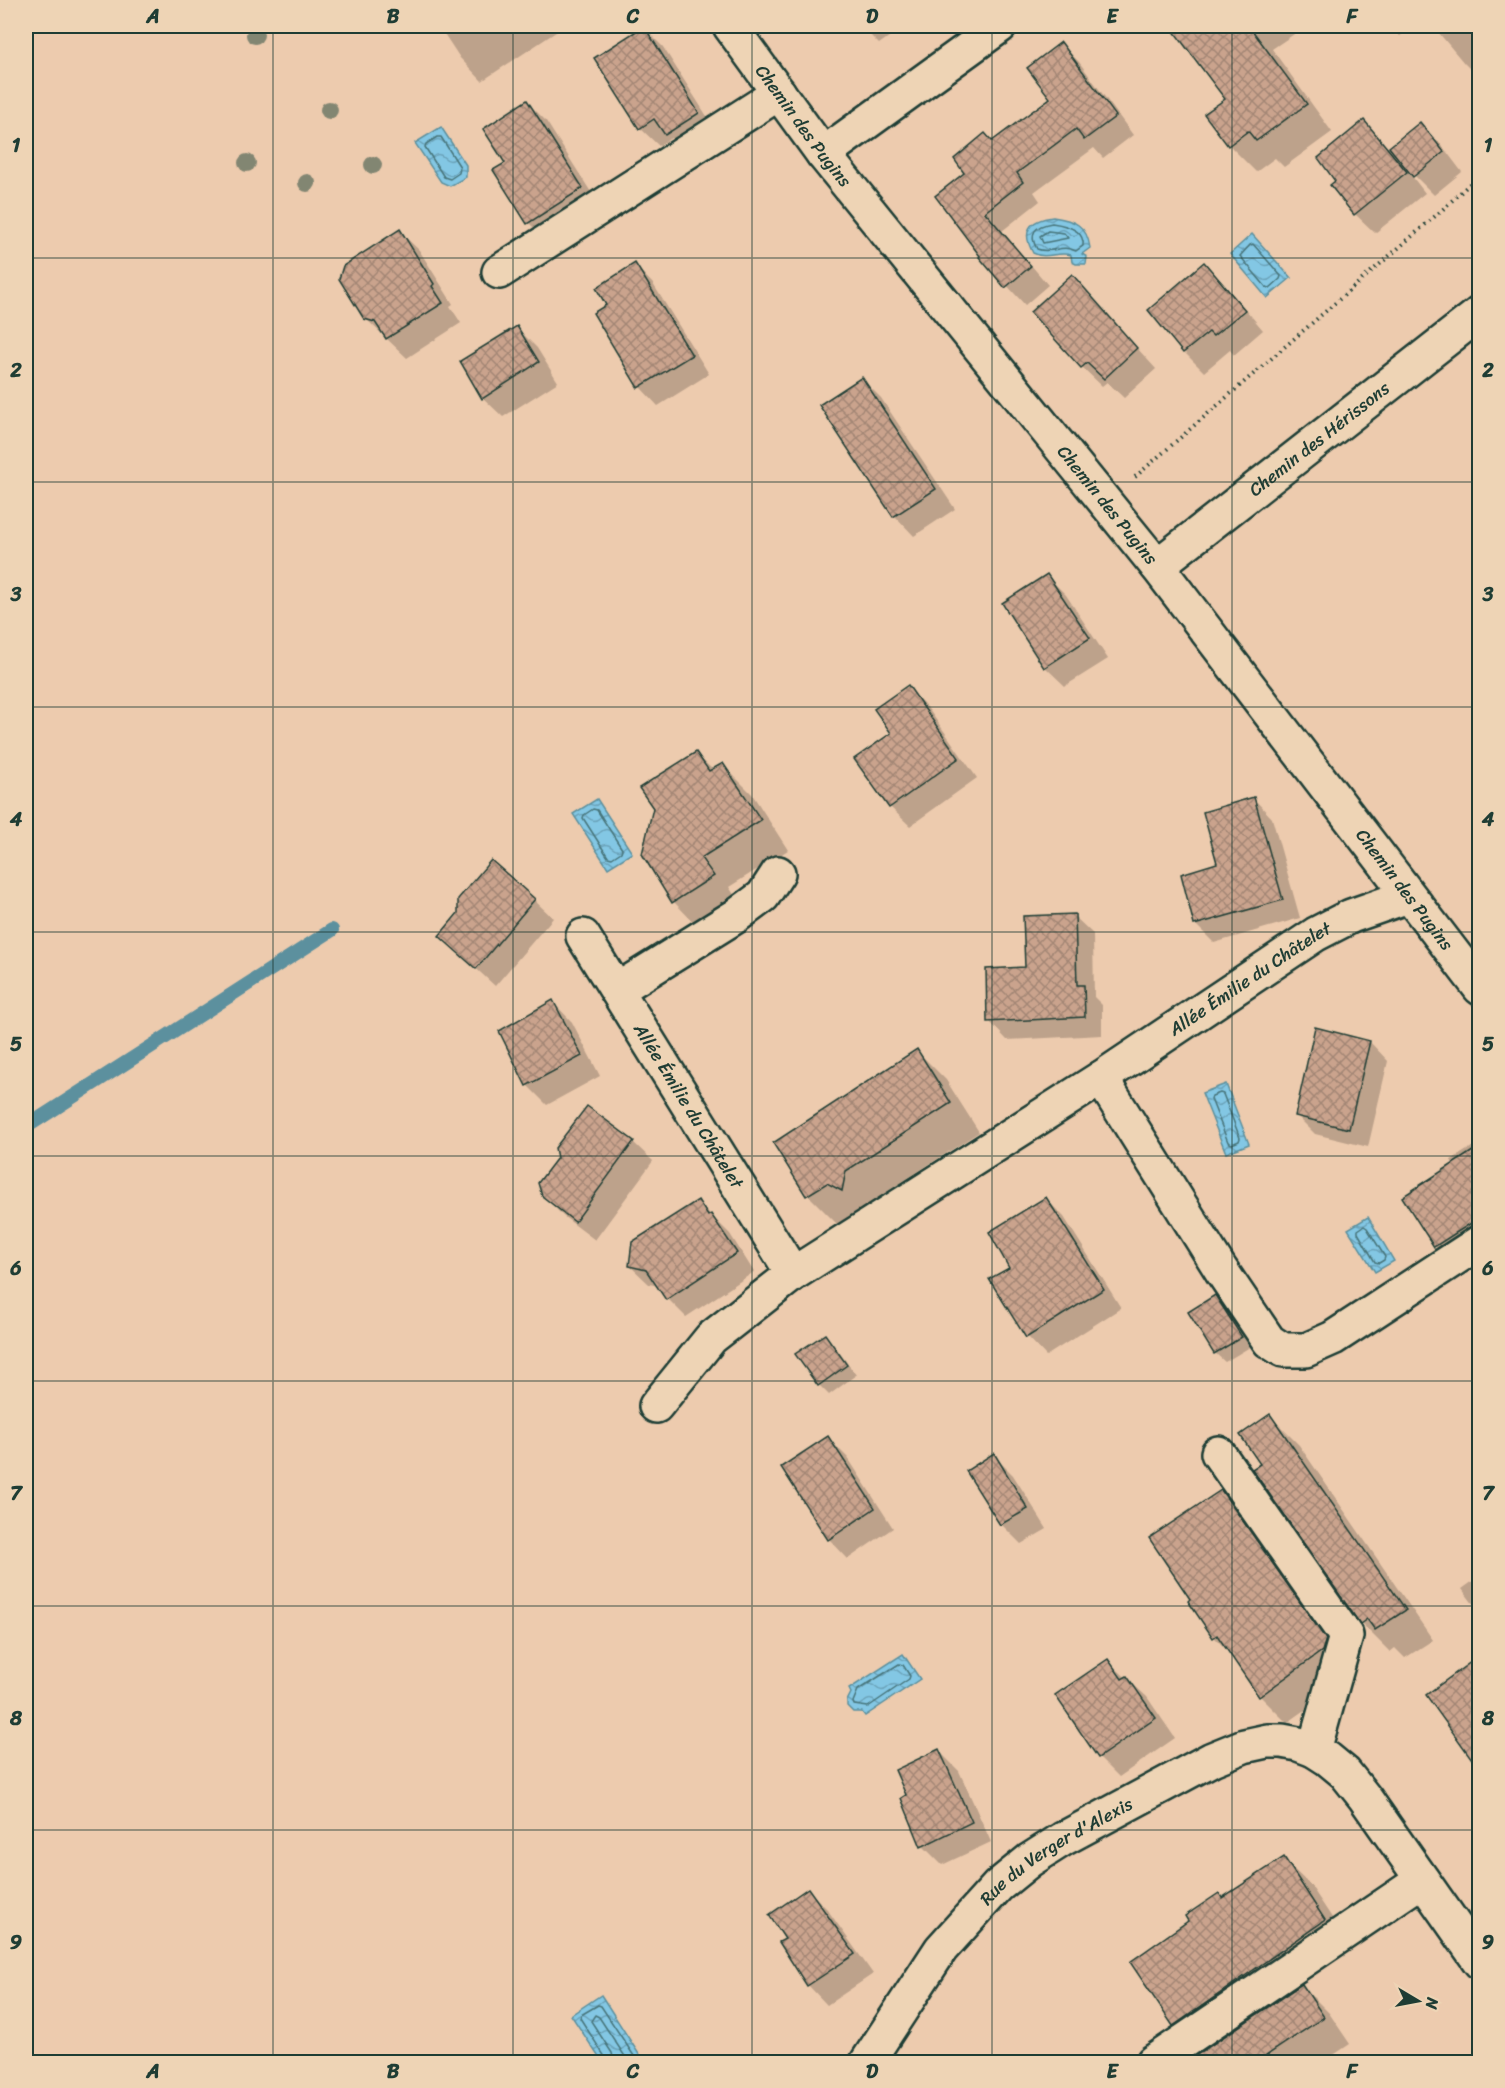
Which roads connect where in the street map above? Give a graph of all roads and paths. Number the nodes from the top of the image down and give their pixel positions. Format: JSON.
{"nodes":[{"id":1,"x":730,"y":26,"type":"edge"},
{"id":2,"x":1000,"y":26,"type":"edge"},
{"id":3,"x":779,"y":93,"type":"junction"},
{"id":4,"x":823,"y":154,"type":"junction"},
{"id":5,"x":1479,"y":174,"type":"edge"},
{"id":6,"x":499,"y":272,"type":"dead end"},
{"id":7,"x":1479,"y":313,"type":"edge"},
{"id":8,"x":1103,"y":501,"type":"junction"},
{"id":9,"x":1157,"y":566,"type":"junction"},
{"id":10,"x":778,"y":873,"type":"dead end"},
{"id":11,"x":1408,"y":896,"type":"junction"},
{"id":12,"x":584,"y":936,"type":"dead end"},
{"id":13,"x":1479,"y":988,"type":"edge"},
{"id":14,"x":617,"y":990,"type":"junction"},
{"id":15,"x":1101,"y":1078,"type":"junction"},
{"id":16,"x":1479,"y":1242,"type":"edge"},
{"id":17,"x":793,"y":1274,"type":"junction"},
{"id":18,"x":657,"y":1406,"type":"dead end"},
{"id":19,"x":1218,"y":1453,"type":"dead end"},
{"id":20,"x":1314,"y":1750,"type":"junction"},
{"id":21,"x":1422,"y":1880,"type":"junction"},
{"id":22,"x":1479,"y":1962,"type":"edge"},
{"id":23,"x":867,"y":2062,"type":"edge"},
{"id":24,"x":1153,"y":2062,"type":"edge"}],
"edges":[{"from":1,"to":3,"type":"street","name":"Chemin des Pugins"},
{"from":2,"to":4,"type":"street"},
{"from":3,"to":4,"type":"street","name":"Chemin des Pugins"},
{"from":3,"to":6,"type":"street"},
{"from":4,"to":8,"type":"street","name":"Chemin des Pugins"},
{"from":5,"to":8,"type":"path"},
{"from":7,"to":9,"type":"street","name":"Chemin des Hérissons"},
{"from":8,"to":9,"type":"street","name":"Chemin des Pugins"},
{"from":9,"to":11,"type":"street","name":"Chemin des Pugins"},
{"from":10,"to":14,"type":"street"},
{"from":11,"to":13,"type":"street","name":"Chemin des Pugins"},
{"from":11,"to":15,"type":"street","name":"Allée Émilie du Châtelet"},
{"from":12,"to":14,"type":"street","name":"Allée Émilie du Châtelet"},
{"from":14,"to":17,"type":"street","name":"Allée Émilie du Châtelet"},
{"from":15,"to":16,"type":"street"},
{"from":15,"to":17,"type":"street","name":"Allée Émilie du Châtelet"},
{"from":17,"to":18,"type":"street","name":"Allée Émilie du Châtelet"},
{"from":19,"to":20,"type":"street"},
{"from":20,"to":21,"type":"street","name":"Rue du Verger d'Alexis"},
{"from":20,"to":23,"type":"street","name":"Rue du Verger d'Alexis"},
{"from":21,"to":22,"type":"street","name":"Rue du Verger d'Alexis"},
{"from":21,"to":24,"type":"street"}]}
